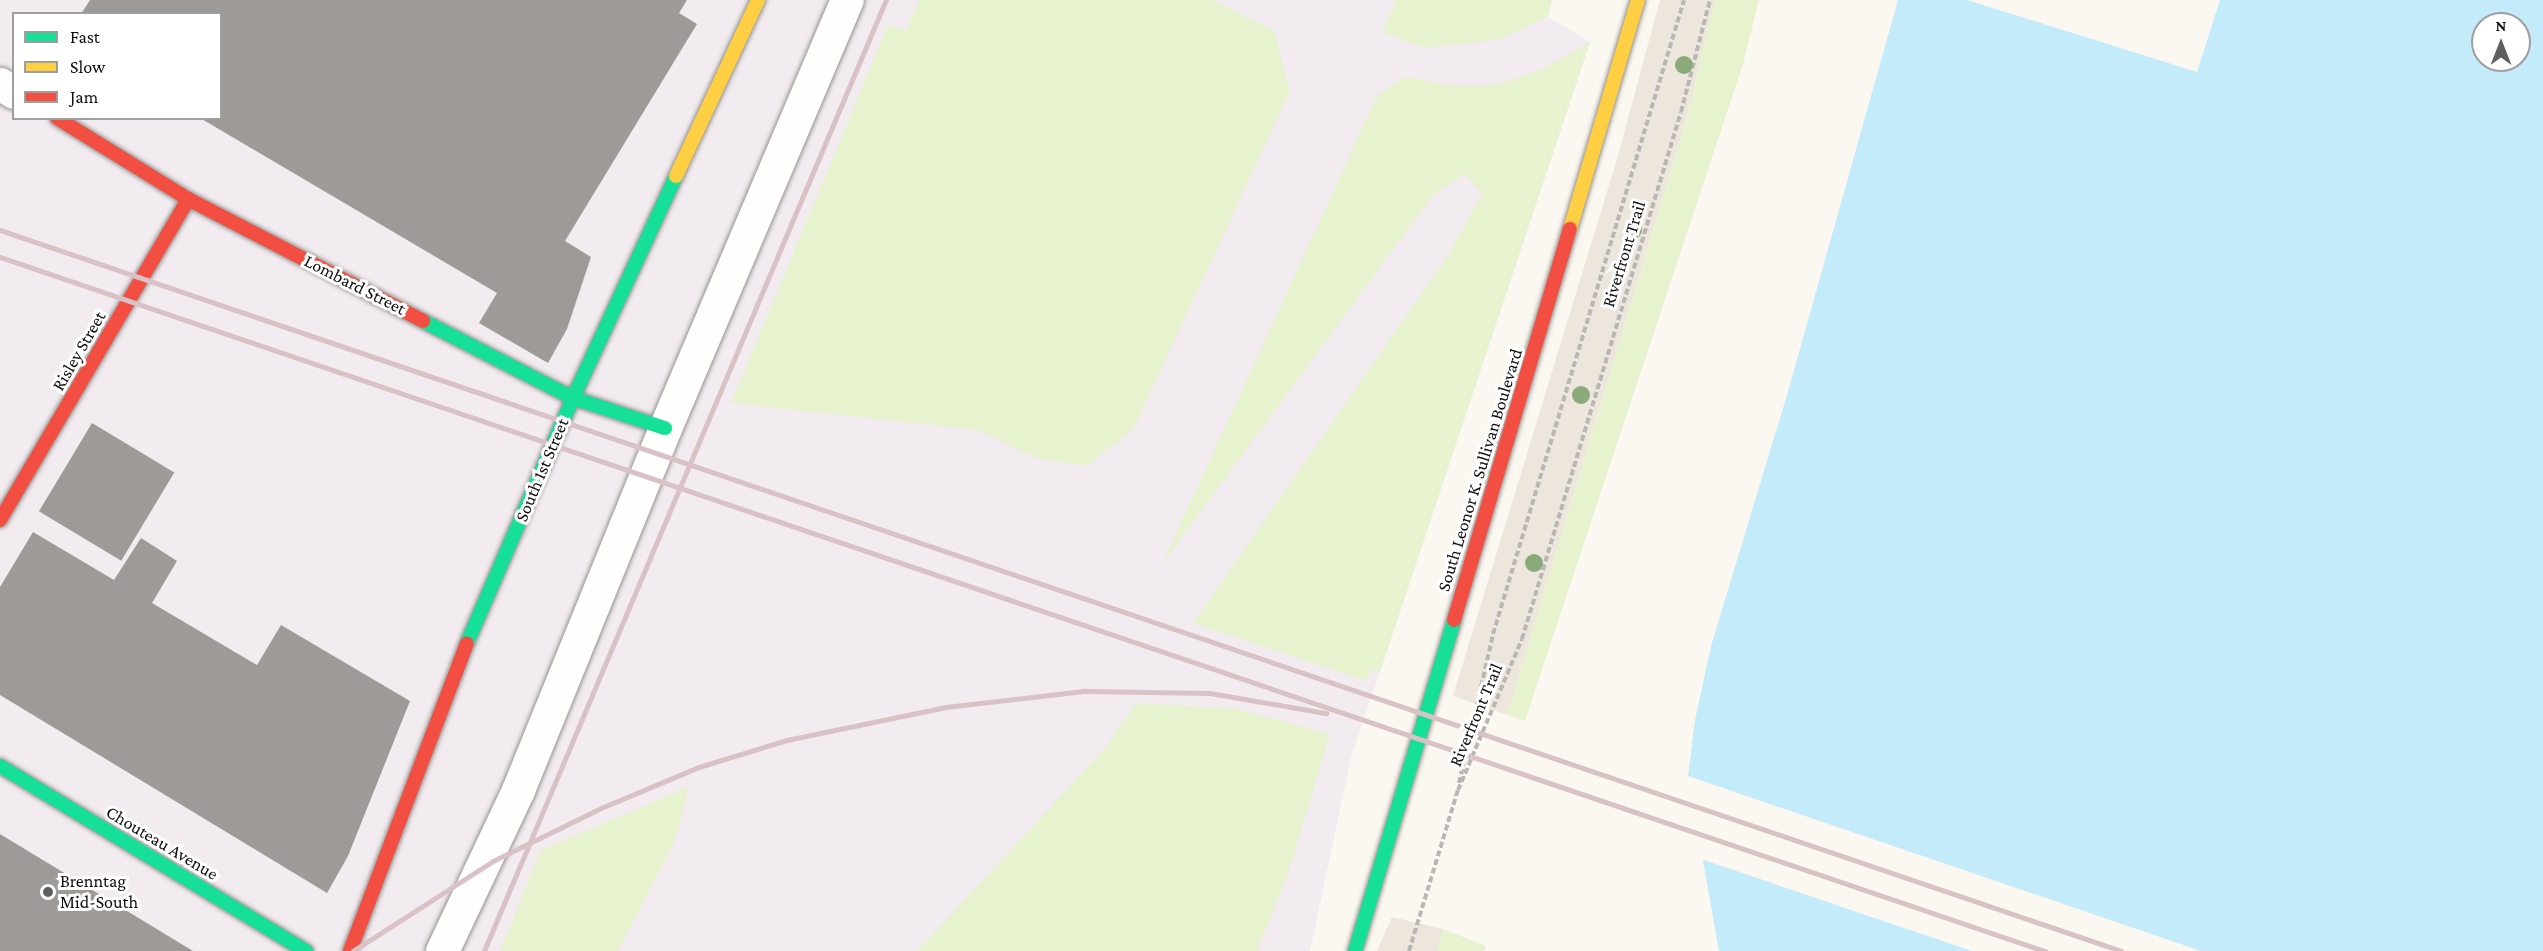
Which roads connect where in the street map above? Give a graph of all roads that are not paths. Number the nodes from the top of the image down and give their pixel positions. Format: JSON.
{"nodes":[{"id":1,"x":758,"y":0,"type":"edge"},
{"id":2,"x":847,"y":0,"type":"edge"},
{"id":3,"x":1638,"y":0,"type":"edge"},
{"id":4,"x":60,"y":120,"type":"edge"},
{"id":5,"x":188,"y":199,"type":"junction"},
{"id":6,"x":573,"y":398,"type":"junction"},
{"id":7,"x":665,"y":428,"type":"junction"},
{"id":8,"x":0,"y":520,"type":"edge"},
{"id":9,"x":0,"y":766,"type":"edge"},
{"id":10,"x":306,"y":951,"type":"edge"},
{"id":11,"x":350,"y":951,"type":"edge"},
{"id":12,"x":442,"y":951,"type":"edge"},
{"id":13,"x":1355,"y":951,"type":"edge"}],
"edges":[{"from":1,"to":6,"type":"street","name":"South 1st Street"},
{"from":2,"to":7,"type":"street"},
{"from":3,"to":13,"type":"street","name":"South Leonor K. Sullivan Boulevard"},
{"from":4,"to":5,"type":"street","name":"Lombard Street"},
{"from":5,"to":6,"type":"street","name":"Lombard Street"},
{"from":5,"to":8,"type":"street","name":"Risley Street"},
{"from":6,"to":7,"type":"street","name":"Lombard Street"},
{"from":6,"to":11,"type":"street","name":"South 1st Street"},
{"from":7,"to":12,"type":"street"},
{"from":9,"to":10,"type":"street","name":"Chouteau Avenue"}]}
